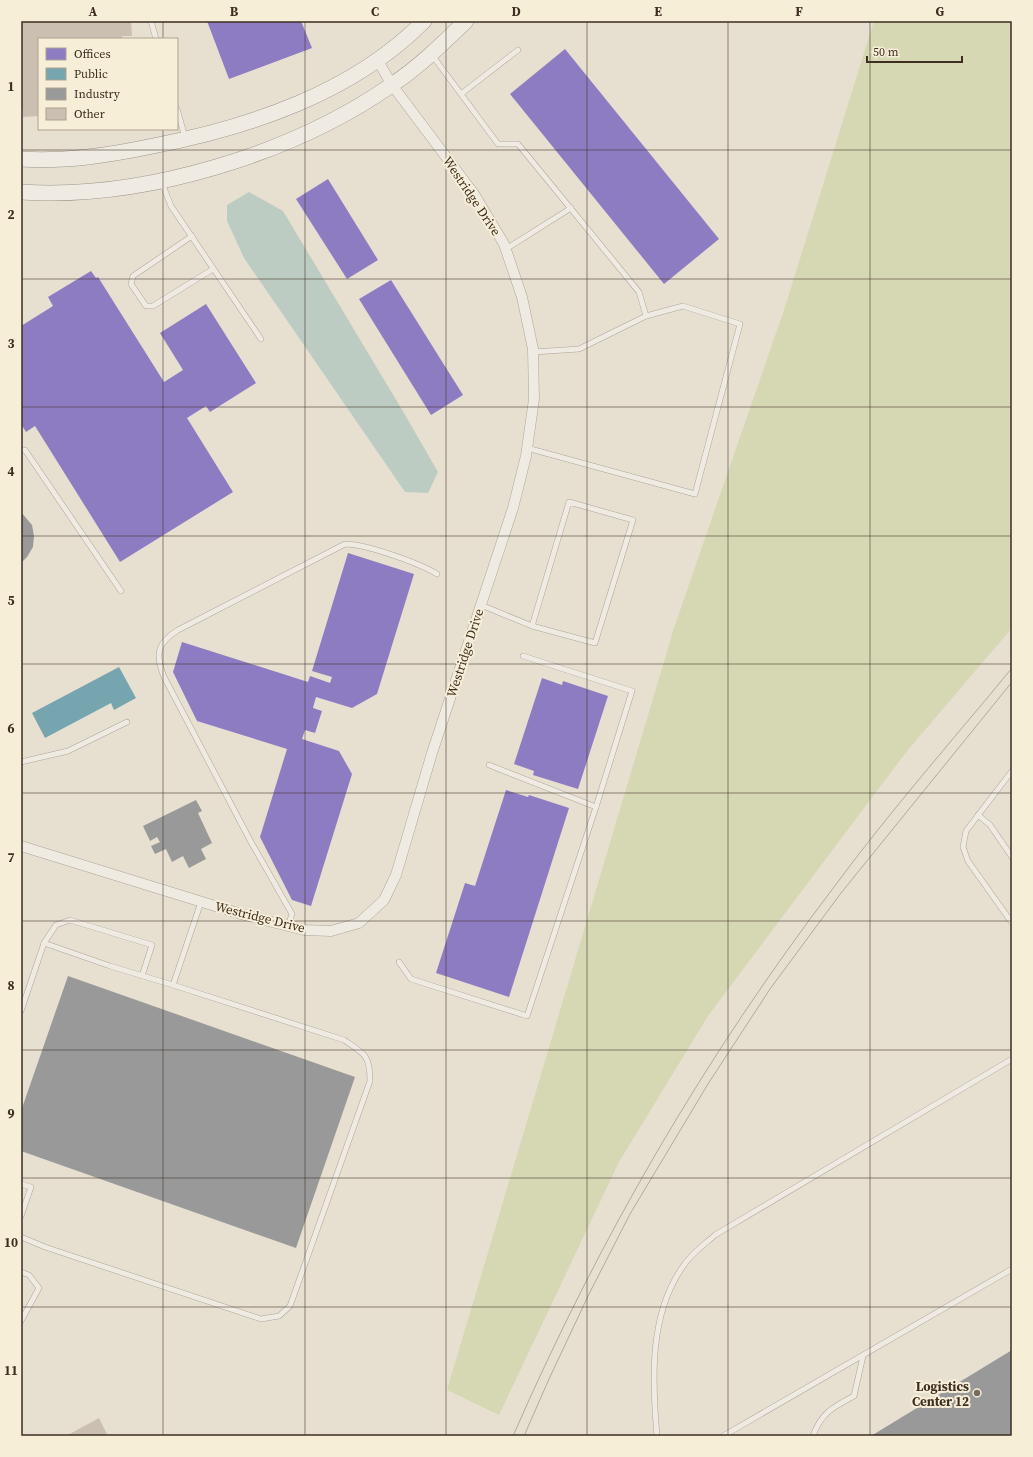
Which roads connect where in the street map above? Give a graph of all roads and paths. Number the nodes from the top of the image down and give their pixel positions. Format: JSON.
{"nodes":[{"id":1,"x":151,"y":21,"type":"edge"},
{"id":2,"x":424,"y":21,"type":"edge"},
{"id":3,"x":466,"y":21,"type":"edge"},
{"id":4,"x":156,"y":38,"type":"edge"},
{"id":5,"x":518,"y":50,"type":"dead end"},
{"id":6,"x":432,"y":54,"type":"junction"},
{"id":7,"x":378,"y":61,"type":"junction"},
{"id":8,"x":392,"y":85,"type":"junction"},
{"id":9,"x":461,"y":94,"type":"junction"},
{"id":10,"x":178,"y":112,"type":"edge"},
{"id":11,"x":186,"y":140,"type":"junction"},
{"id":12,"x":21,"y":159,"type":"edge"},
{"id":13,"x":161,"y":180,"type":"junction"},
{"id":14,"x":21,"y":192,"type":"edge"},
{"id":15,"x":571,"y":208,"type":"junction"},
{"id":16,"x":192,"y":236,"type":"junction"},
{"id":17,"x":506,"y":249,"type":"junction"},
{"id":18,"x":213,"y":269,"type":"junction"},
{"id":19,"x":646,"y":316,"type":"junction"},
{"id":20,"x":261,"y":339,"type":"dead end"},
{"id":21,"x":533,"y":352,"type":"junction"},
{"id":22,"x":527,"y":448,"type":"junction"},
{"id":23,"x":21,"y":450,"type":"edge"},
{"id":24,"x":437,"y":574,"type":"dead end"},
{"id":25,"x":121,"y":591,"type":"dead end"},
{"id":26,"x":480,"y":605,"type":"junction"},
{"id":27,"x":532,"y":626,"type":"junction"},
{"id":28,"x":523,"y":656,"type":"dead end"},
{"id":29,"x":127,"y":722,"type":"dead end"},
{"id":30,"x":21,"y":762,"type":"edge"},
{"id":31,"x":489,"y":765,"type":"dead end"},
{"id":32,"x":1012,"y":771,"type":"edge"},
{"id":33,"x":596,"y":807,"type":"junction"},
{"id":34,"x":978,"y":815,"type":"junction"},
{"id":35,"x":21,"y":846,"type":"edge"},
{"id":36,"x":1012,"y":857,"type":"edge"},
{"id":37,"x":201,"y":902,"type":"junction"},
{"id":38,"x":1012,"y":923,"type":"edge"},
{"id":39,"x":288,"y":926,"type":"junction"},
{"id":40,"x":44,"y":943,"type":"junction"},
{"id":41,"x":399,"y":962,"type":"dead end"},
{"id":42,"x":142,"y":976,"type":"junction"},
{"id":43,"x":173,"y":985,"type":"junction"},
{"id":44,"x":21,"y":1011,"type":"edge"},
{"id":45,"x":1012,"y":1059,"type":"edge"},
{"id":46,"x":21,"y":1184,"type":"edge"},
{"id":47,"x":21,"y":1216,"type":"edge"},
{"id":48,"x":21,"y":1237,"type":"edge"},
{"id":49,"x":1012,"y":1269,"type":"edge"},
{"id":50,"x":21,"y":1272,"type":"edge"},
{"id":51,"x":21,"y":1321,"type":"edge"},
{"id":52,"x":863,"y":1356,"type":"junction"},
{"id":53,"x":657,"y":1436,"type":"edge"},
{"id":54,"x":723,"y":1436,"type":"edge"},
{"id":55,"x":813,"y":1436,"type":"edge"}],
"edges":[{"from":1,"to":4,"type":"lane"},
{"from":2,"to":7,"type":"main road"},
{"from":3,"to":6,"type":"main road"},
{"from":5,"to":9,"type":"lane"},
{"from":6,"to":8,"type":"main road"},
{"from":6,"to":9,"type":"lane"},
{"from":7,"to":8,"type":"street","name":"Westridge Drive"},
{"from":7,"to":11,"type":"main road"},
{"from":8,"to":13,"type":"main road"},
{"from":8,"to":17,"type":"street","name":"Westridge Drive"},
{"from":9,"to":15,"type":"lane"},
{"from":10,"to":11,"type":"lane"},
{"from":11,"to":12,"type":"main road"},
{"from":13,"to":14,"type":"main road"},
{"from":13,"to":16,"type":"lane"},
{"from":15,"to":17,"type":"lane"},
{"from":15,"to":19,"type":"lane"},
{"from":16,"to":18,"type":"lane"},
{"from":16,"to":18,"type":"lane"},
{"from":17,"to":21,"type":"street","name":"Westridge Drive"},
{"from":18,"to":20,"type":"lane"},
{"from":19,"to":21,"type":"lane"},
{"from":19,"to":22,"type":"lane"},
{"from":21,"to":22,"type":"street","name":"Westridge Drive"},
{"from":22,"to":26,"type":"street","name":"Westridge Drive"},
{"from":23,"to":25,"type":"lane"},
{"from":24,"to":39,"type":"lane"},
{"from":26,"to":27,"type":"lane"},
{"from":26,"to":39,"type":"street","name":"Westridge Drive"},
{"from":27,"to":27,"type":"lane"},
{"from":28,"to":33,"type":"lane"},
{"from":29,"to":30,"type":"lane"},
{"from":31,"to":33,"type":"lane"},
{"from":32,"to":34,"type":"lane"},
{"from":33,"to":41,"type":"lane"},
{"from":34,"to":36,"type":"lane"},
{"from":34,"to":38,"type":"lane"},
{"from":35,"to":37,"type":"street","name":"Westridge Drive"},
{"from":37,"to":39,"type":"street","name":"Westridge Drive"},
{"from":37,"to":43,"type":"lane"},
{"from":40,"to":42,"type":"lane"},
{"from":40,"to":42,"type":"lane"},
{"from":40,"to":44,"type":"lane"},
{"from":42,"to":43,"type":"lane"},
{"from":43,"to":48,"type":"lane"},
{"from":45,"to":53,"type":"lane"},
{"from":46,"to":47,"type":"lane"},
{"from":49,"to":52,"type":"lane"},
{"from":50,"to":51,"type":"lane"},
{"from":52,"to":54,"type":"lane"},
{"from":52,"to":55,"type":"lane"}]}
